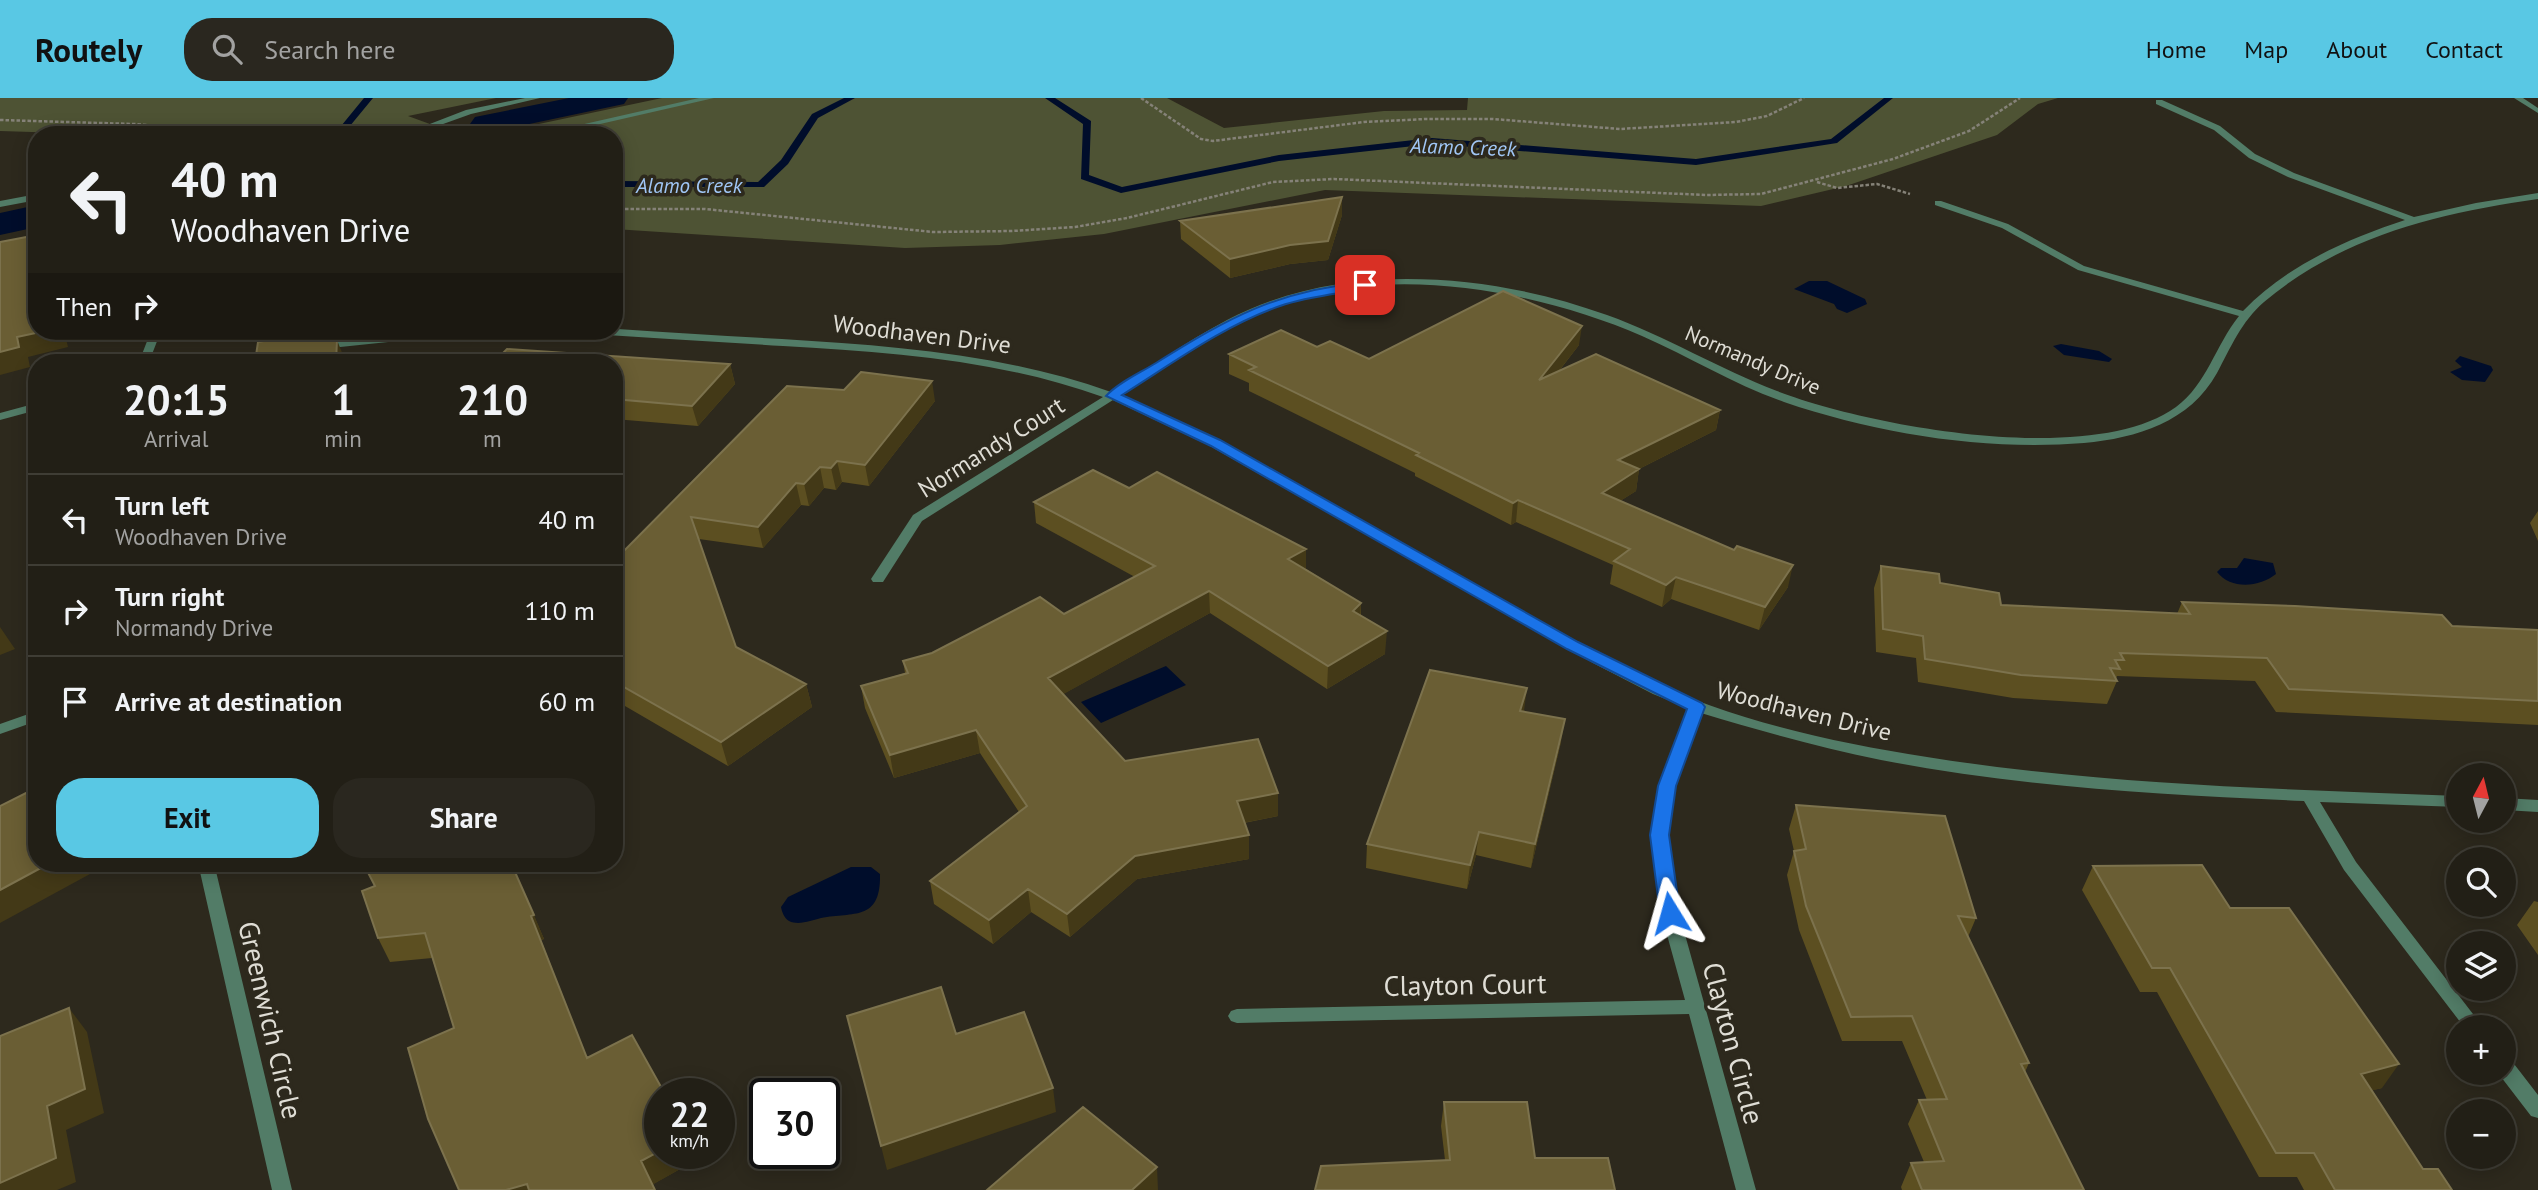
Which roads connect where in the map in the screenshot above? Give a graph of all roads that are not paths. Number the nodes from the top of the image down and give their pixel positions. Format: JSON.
{"nodes":[{"id":1,"x":536,"y":98,"type":"edge"},
{"id":2,"x":710,"y":98,"type":"edge"},
{"id":3,"x":2518,"y":98,"type":"edge"},
{"id":4,"x":2160,"y":102,"type":"dead end"},
{"id":5,"x":2538,"y":111,"type":"edge"},
{"id":6,"x":429,"y":126,"type":"edge"},
{"id":7,"x":581,"y":126,"type":"edge"},
{"id":8,"x":2538,"y":196,"type":"edge"},
{"id":9,"x":28,"y":199,"type":"edge"},
{"id":10,"x":1938,"y":203,"type":"road end"},
{"id":11,"x":0,"y":204,"type":"edge"},
{"id":12,"x":2413,"y":220,"type":"junction"},
{"id":13,"x":2245,"y":315,"type":"junction"},
{"id":14,"x":623,"y":333,"type":"edge"},
{"id":15,"x":385,"y":340,"type":"edge"},
{"id":16,"x":305,"y":349,"type":"edge"},
{"id":17,"x":1112,"y":396,"type":"junction"},
{"id":18,"x":28,"y":409,"type":"edge"},
{"id":19,"x":0,"y":417,"type":"edge"},
{"id":20,"x":878,"y":579,"type":"dead end"},
{"id":21,"x":1696,"y":707,"type":"junction"},
{"id":22,"x":28,"y":719,"type":"edge"},
{"id":23,"x":0,"y":729,"type":"edge"},
{"id":24,"x":2308,"y":795,"type":"junction"},
{"id":25,"x":2446,"y":801,"type":"edge"},
{"id":26,"x":2516,"y":805,"type":"edge"},
{"id":27,"x":2538,"y":806,"type":"edge"},
{"id":28,"x":208,"y":872,"type":"edge"},
{"id":29,"x":1695,"y":1007,"type":"junction"},
{"id":30,"x":2465,"y":1015,"type":"edge"},
{"id":31,"x":1237,"y":1016,"type":"dead end"},
{"id":32,"x":2516,"y":1082,"type":"edge"},
{"id":33,"x":2538,"y":1110,"type":"edge"},
{"id":34,"x":282,"y":1190,"type":"edge"},
{"id":35,"x":1746,"y":1190,"type":"edge"}],
"edges":[{"from":1,"to":6,"type":"street"},
{"from":2,"to":7,"type":"street"},
{"from":3,"to":5,"type":"street"},
{"from":4,"to":12,"type":"street"},
{"from":8,"to":12,"type":"street","name":"Normandy Drive"},
{"from":9,"to":11,"type":"street"},
{"from":10,"to":13,"type":"street"},
{"from":12,"to":13,"type":"street","name":"Normandy Drive"},
{"from":13,"to":17,"type":"street","name":"Normandy Drive"},
{"from":14,"to":17,"type":"street","name":"Woodhaven Drive"},
{"from":15,"to":16,"type":"street"},
{"from":17,"to":20,"type":"street","name":"Normandy Court"},
{"from":17,"to":21,"type":"street","name":"Woodhaven Drive"},
{"from":18,"to":19,"type":"street"},
{"from":21,"to":24,"type":"street","name":"Woodhaven Drive"},
{"from":21,"to":29,"type":"street","name":"Clayton Circle"},
{"from":22,"to":23,"type":"street"},
{"from":24,"to":25,"type":"street","name":"Woodhaven Drive"},
{"from":24,"to":30,"type":"street"},
{"from":26,"to":27,"type":"street"},
{"from":28,"to":34,"type":"street","name":"Greenwich Circle"},
{"from":29,"to":31,"type":"street","name":"Clayton Court"},
{"from":29,"to":35,"type":"street","name":"Clayton Circle"},
{"from":32,"to":33,"type":"street"}]}
